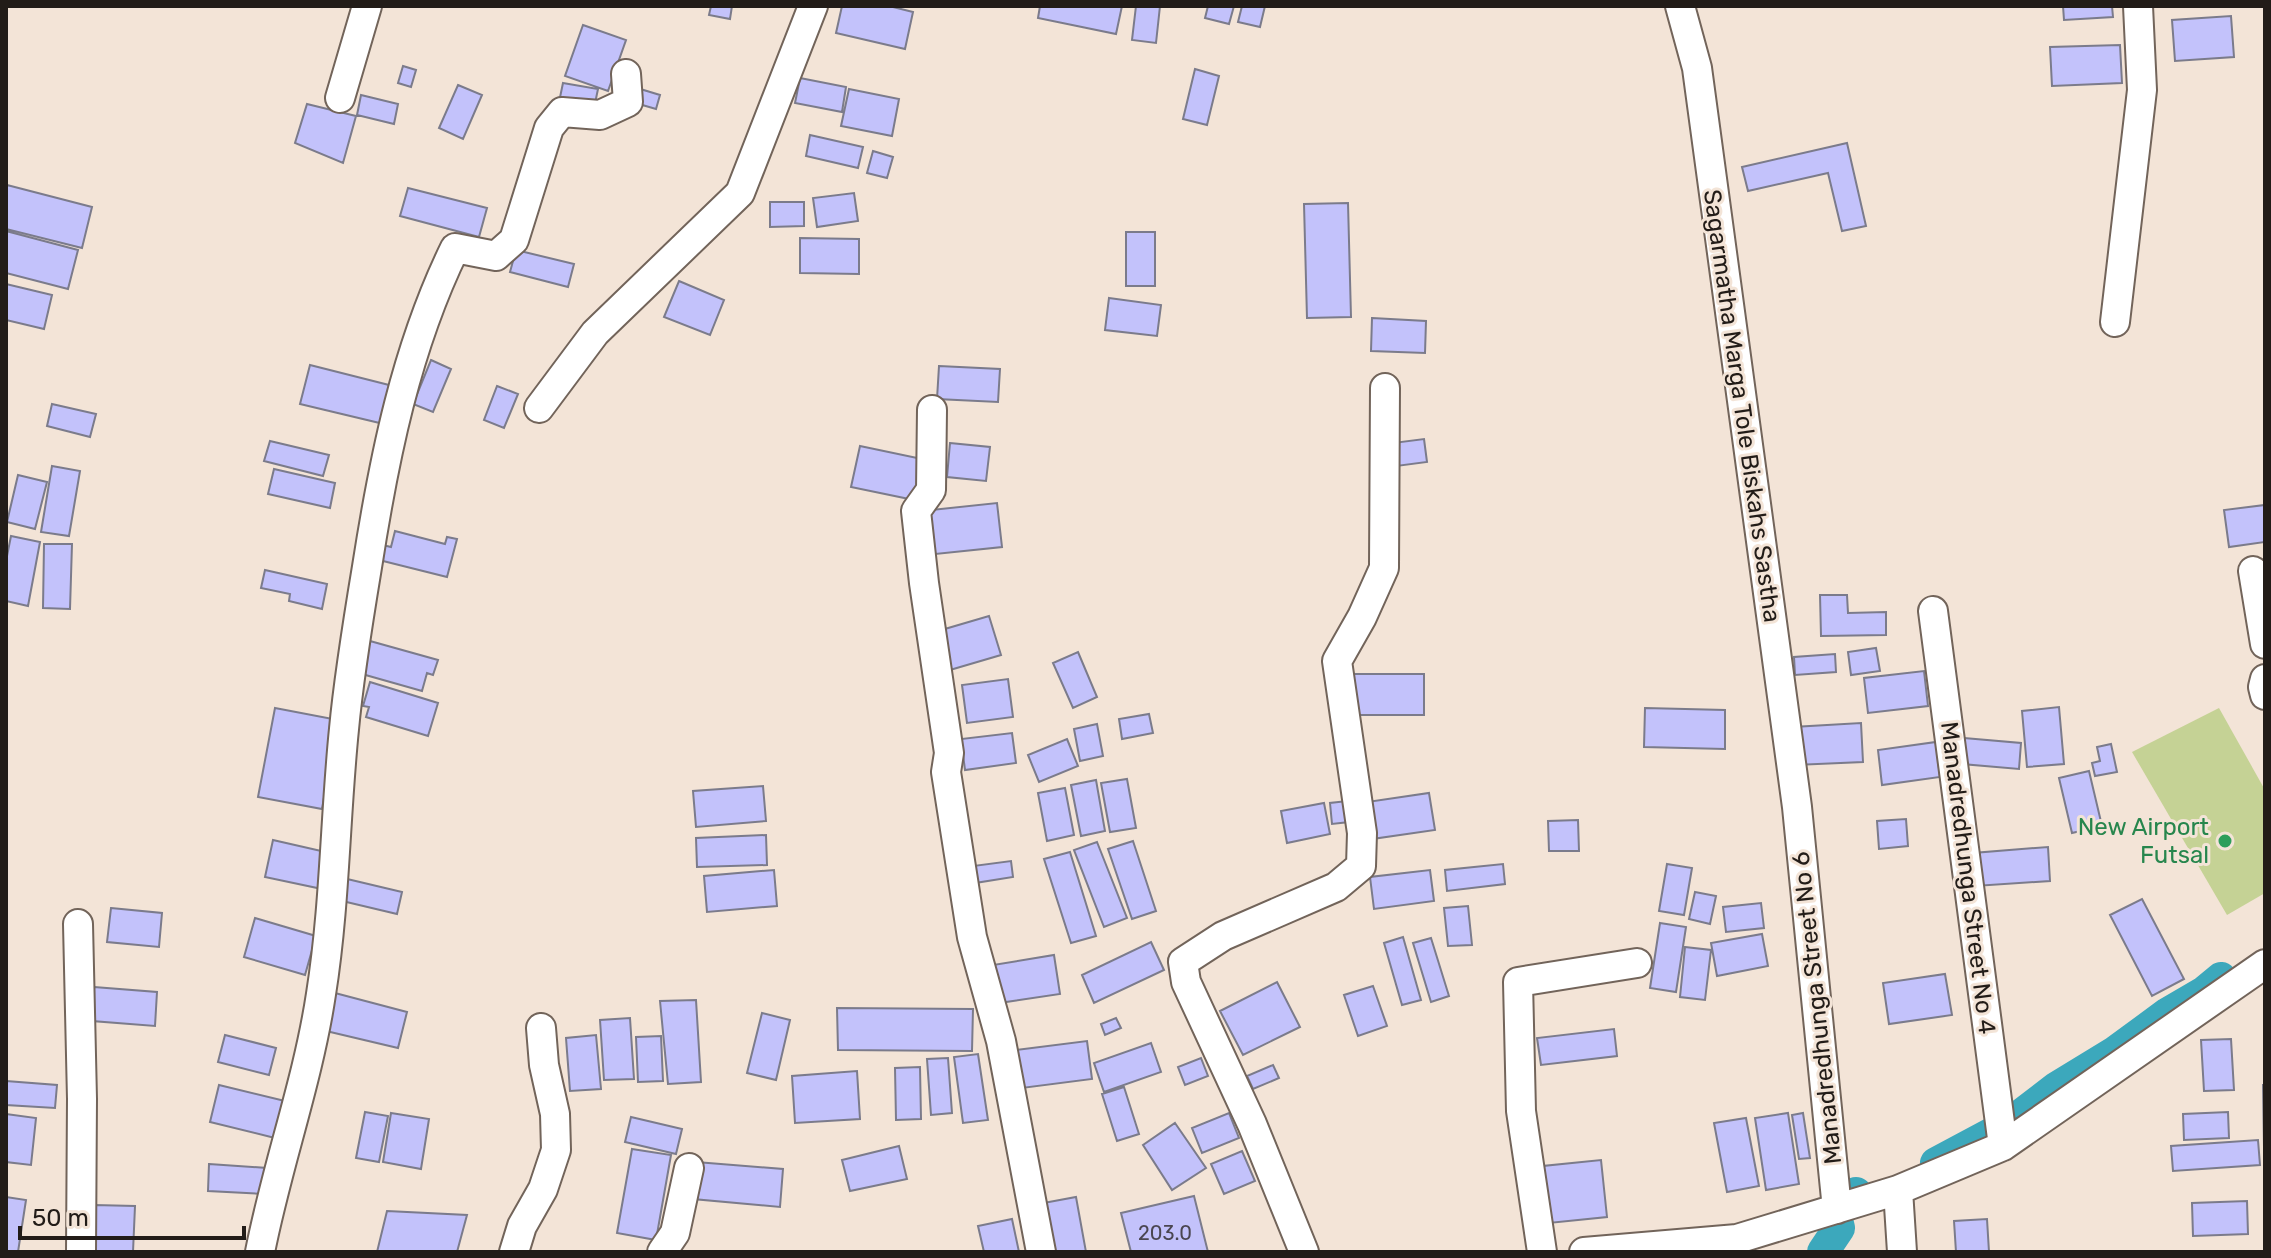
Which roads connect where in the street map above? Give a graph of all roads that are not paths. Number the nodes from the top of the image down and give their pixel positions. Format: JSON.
{"nodes":[{"id":1,"x":367,"y":6,"type":"edge"},
{"id":2,"x":813,"y":6,"type":"edge"},
{"id":3,"x":1680,"y":6,"type":"edge"},
{"id":4,"x":2138,"y":6,"type":"edge"},
{"id":5,"x":626,"y":74,"type":"dead end"},
{"id":6,"x":340,"y":98,"type":"dead end"},
{"id":7,"x":2115,"y":322,"type":"dead end"},
{"id":8,"x":1385,"y":388,"type":"dead end"},
{"id":9,"x":539,"y":408,"type":"dead end"},
{"id":10,"x":932,"y":410,"type":"dead end"},
{"id":11,"x":2253,"y":571,"type":"dead end"},
{"id":12,"x":1933,"y":611,"type":"dead end"},
{"id":13,"x":2265,"y":644,"type":"edge"},
{"id":14,"x":2265,"y":679,"type":"edge"},
{"id":15,"x":2265,"y":695,"type":"edge"},
{"id":16,"x":1797,"y":807,"type":"joint"},
{"id":17,"x":78,"y":924,"type":"dead end"},
{"id":18,"x":1637,"y":963,"type":"dead end"},
{"id":19,"x":2265,"y":964,"type":"edge"},
{"id":20,"x":541,"y":1028,"type":"dead end"},
{"id":21,"x":2003,"y":1146,"type":"junction"},
{"id":22,"x":689,"y":1168,"type":"dead end"},
{"id":23,"x":1898,"y":1190,"type":"junction"},
{"id":24,"x":1837,"y":1209,"type":"junction"},
{"id":25,"x":81,"y":1252,"type":"edge"},
{"id":26,"x":260,"y":1252,"type":"edge"},
{"id":27,"x":514,"y":1252,"type":"edge"},
{"id":28,"x":662,"y":1252,"type":"edge"},
{"id":29,"x":1041,"y":1252,"type":"edge"},
{"id":30,"x":1304,"y":1252,"type":"edge"},
{"id":31,"x":1542,"y":1252,"type":"edge"},
{"id":32,"x":1584,"y":1252,"type":"edge"},
{"id":33,"x":1902,"y":1252,"type":"edge"}],
"edges":[{"from":1,"to":6,"type":"street"},
{"from":2,"to":9,"type":"street"},
{"from":3,"to":16,"type":"street","name":"Sagarmatha Marga Tole Biskahs Sastha"},
{"from":4,"to":7,"type":"street"},
{"from":5,"to":26,"type":"street"},
{"from":8,"to":30,"type":"street"},
{"from":10,"to":29,"type":"street"},
{"from":11,"to":13,"type":"street"},
{"from":12,"to":21,"type":"street","name":"Manadredhunga Street No 4"},
{"from":14,"to":15,"type":"street"},
{"from":16,"to":24,"type":"street","name":"Manadredhunga Street No 6"},
{"from":17,"to":25,"type":"street"},
{"from":18,"to":31,"type":"street"},
{"from":19,"to":21,"type":"street"},
{"from":20,"to":27,"type":"street"},
{"from":21,"to":23,"type":"street"},
{"from":22,"to":28,"type":"street"},
{"from":23,"to":24,"type":"street"},
{"from":23,"to":33,"type":"street"},
{"from":24,"to":32,"type":"street"}]}
